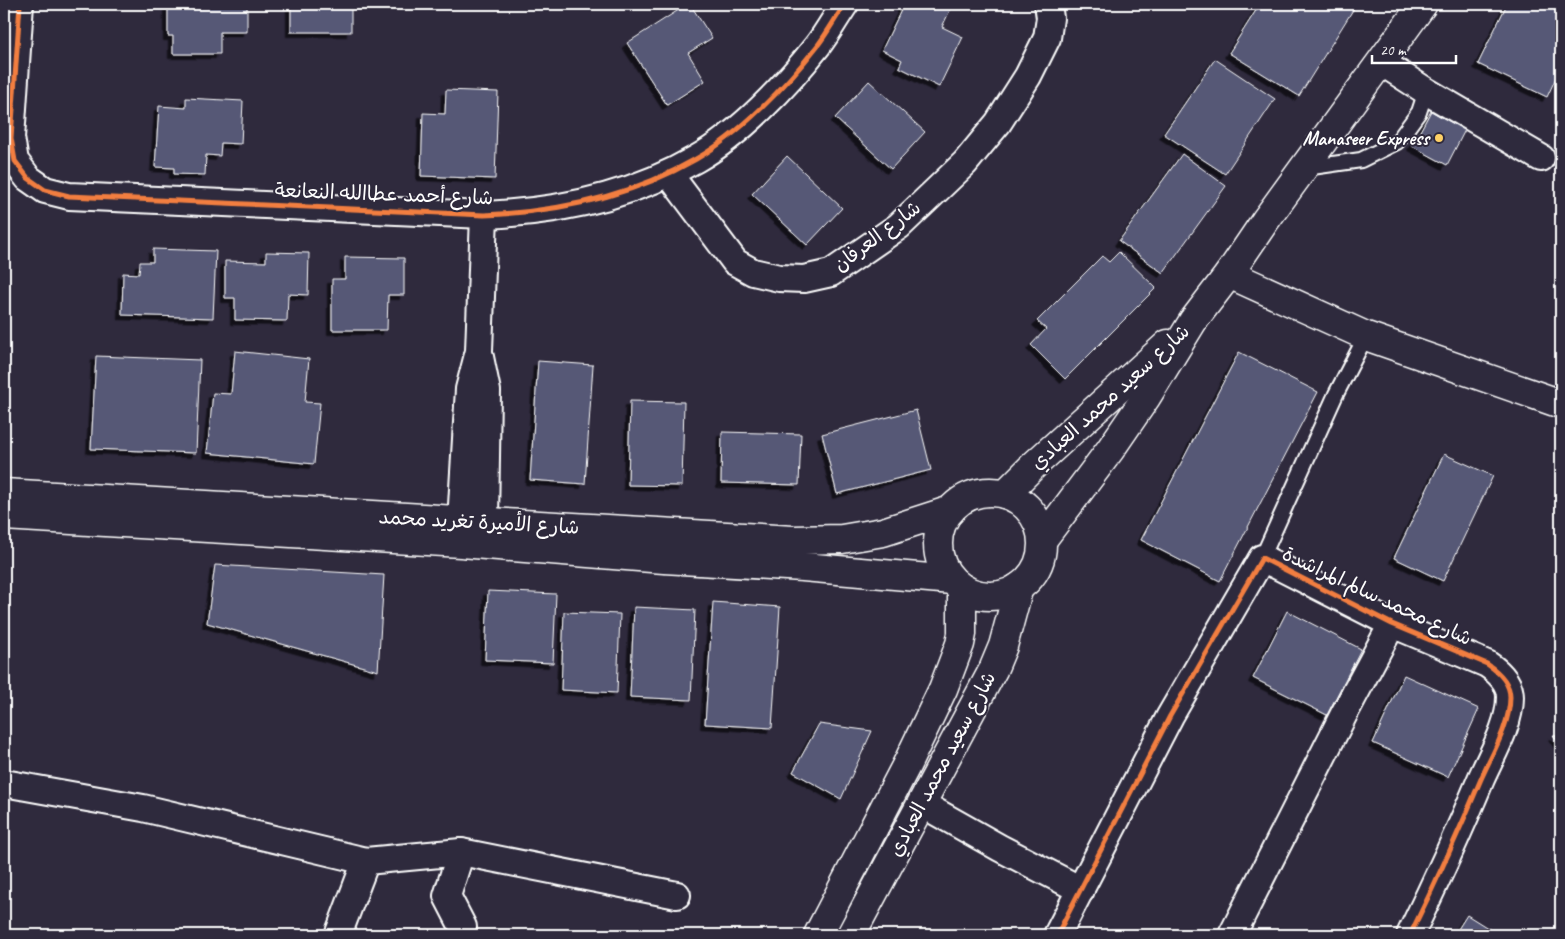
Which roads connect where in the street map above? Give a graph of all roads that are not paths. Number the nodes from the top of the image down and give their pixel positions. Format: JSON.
{"nodes":[{"id":1,"x":20,"y":4,"type":"edge"},
{"id":2,"x":845,"y":4,"type":"edge"},
{"id":3,"x":1048,"y":4,"type":"edge"},
{"id":4,"x":1423,"y":4,"type":"edge"},
{"id":5,"x":1381,"y":62,"type":"junction"},
{"id":6,"x":1426,"y":91,"type":"junction"},
{"id":7,"x":1541,"y":158,"type":"dead end"},
{"id":8,"x":1304,"y":168,"type":"junction"},
{"id":9,"x":669,"y":174,"type":"junction"},
{"id":10,"x":484,"y":215,"type":"junction"},
{"id":11,"x":1229,"y":274,"type":"junction"},
{"id":12,"x":1193,"y":321,"type":"junction"},
{"id":13,"x":1366,"y":336,"type":"junction"},
{"id":14,"x":1561,"y":404,"type":"edge"},
{"id":15,"x":4,"y":493,"type":"edge"},
{"id":16,"x":1005,"y":494,"type":"junction"},
{"id":17,"x":951,"y":510,"type":"junction"},
{"id":18,"x":4,"y":516,"type":"edge"},
{"id":19,"x":473,"y":522,"type":"junction"},
{"id":20,"x":1042,"y":539,"type":"junction"},
{"id":21,"x":1262,"y":558,"type":"junction"},
{"id":22,"x":957,"y":584,"type":"junction"},
{"id":23,"x":1019,"y":587,"type":"junction"},
{"id":24,"x":1392,"y":624,"type":"junction"},
{"id":25,"x":4,"y":783,"type":"edge"},
{"id":26,"x":922,"y":804,"type":"junction"},
{"id":27,"x":461,"y":852,"type":"junction"},
{"id":28,"x":366,"y":861,"type":"junction"},
{"id":29,"x":1081,"y":890,"type":"junction"},
{"id":30,"x":678,"y":895,"type":"dead end"},
{"id":31,"x":338,"y":935,"type":"edge"},
{"id":32,"x":462,"y":935,"type":"edge"},
{"id":33,"x":818,"y":935,"type":"edge"},
{"id":34,"x":851,"y":935,"type":"edge"},
{"id":35,"x":1057,"y":935,"type":"edge"},
{"id":36,"x":1232,"y":935,"type":"edge"},
{"id":37,"x":1410,"y":935,"type":"edge"}],
"edges":[{"from":1,"to":10,"type":"street","name":"شارع أحمد عطاالله النعانعة"},
{"from":2,"to":9,"type":"street","name":"شارع أحمد عطاالله النعانعة"},
{"from":3,"to":9,"type":"street","name":"شارع العرفان"},
{"from":4,"to":5,"type":"street","name":"شارع سعيد محمد العبادي"},
{"from":5,"to":6,"type":"street"},
{"from":5,"to":8,"type":"street","name":"شارع سعيد محمد العبادي"},
{"from":6,"to":7,"type":"street"},
{"from":6,"to":8,"type":"lane"},
{"from":8,"to":11,"type":"street","name":"شارع سعيد محمد العبادي"},
{"from":9,"to":10,"type":"street","name":"شارع أحمد عطاالله النعانعة"},
{"from":10,"to":19,"type":"street"},
{"from":11,"to":12,"type":"street","name":"شارع سعيد محمد العبادي"},
{"from":11,"to":13,"type":"street"},
{"from":12,"to":16,"type":"street","name":"شارع سعيد محمد العبادي"},
{"from":12,"to":20,"type":"street","name":"شارع سعيد محمد العبادي"},
{"from":13,"to":14,"type":"street"},
{"from":13,"to":21,"type":"lane"},
{"from":15,"to":19,"type":"street","name":"شارع الأميرة تغريد محمد"},
{"from":16,"to":17,"type":"street"},
{"from":16,"to":20,"type":"street"},
{"from":17,"to":19,"type":"street","name":"شارع الأميرة تغريد محمد"},
{"from":17,"to":22,"type":"street"},
{"from":18,"to":22,"type":"street","name":"شارع الأميرة تغريد محمد"},
{"from":20,"to":23,"type":"street"},
{"from":21,"to":24,"type":"street","name":"شارع محمد سالم المراشدة"},
{"from":21,"to":29,"type":"street","name":"شارع محمد سالم المراشدة"},
{"from":22,"to":23,"type":"street"},
{"from":22,"to":33,"type":"street","name":"شارع سعيد محمد العبادي"},
{"from":23,"to":26,"type":"street","name":"شارع سعيد محمد العبادي"},
{"from":24,"to":36,"type":"street"},
{"from":24,"to":37,"type":"street","name":"شارع محمد سالم المراشدة"},
{"from":25,"to":28,"type":"street"},
{"from":26,"to":29,"type":"street"},
{"from":26,"to":34,"type":"street","name":"شارع سعيد محمد العبادي"},
{"from":27,"to":28,"type":"street"},
{"from":27,"to":30,"type":"street"},
{"from":27,"to":32,"type":"street"},
{"from":28,"to":31,"type":"street"},
{"from":29,"to":35,"type":"street","name":"شارع محمد سالم المراشدة"}]}
